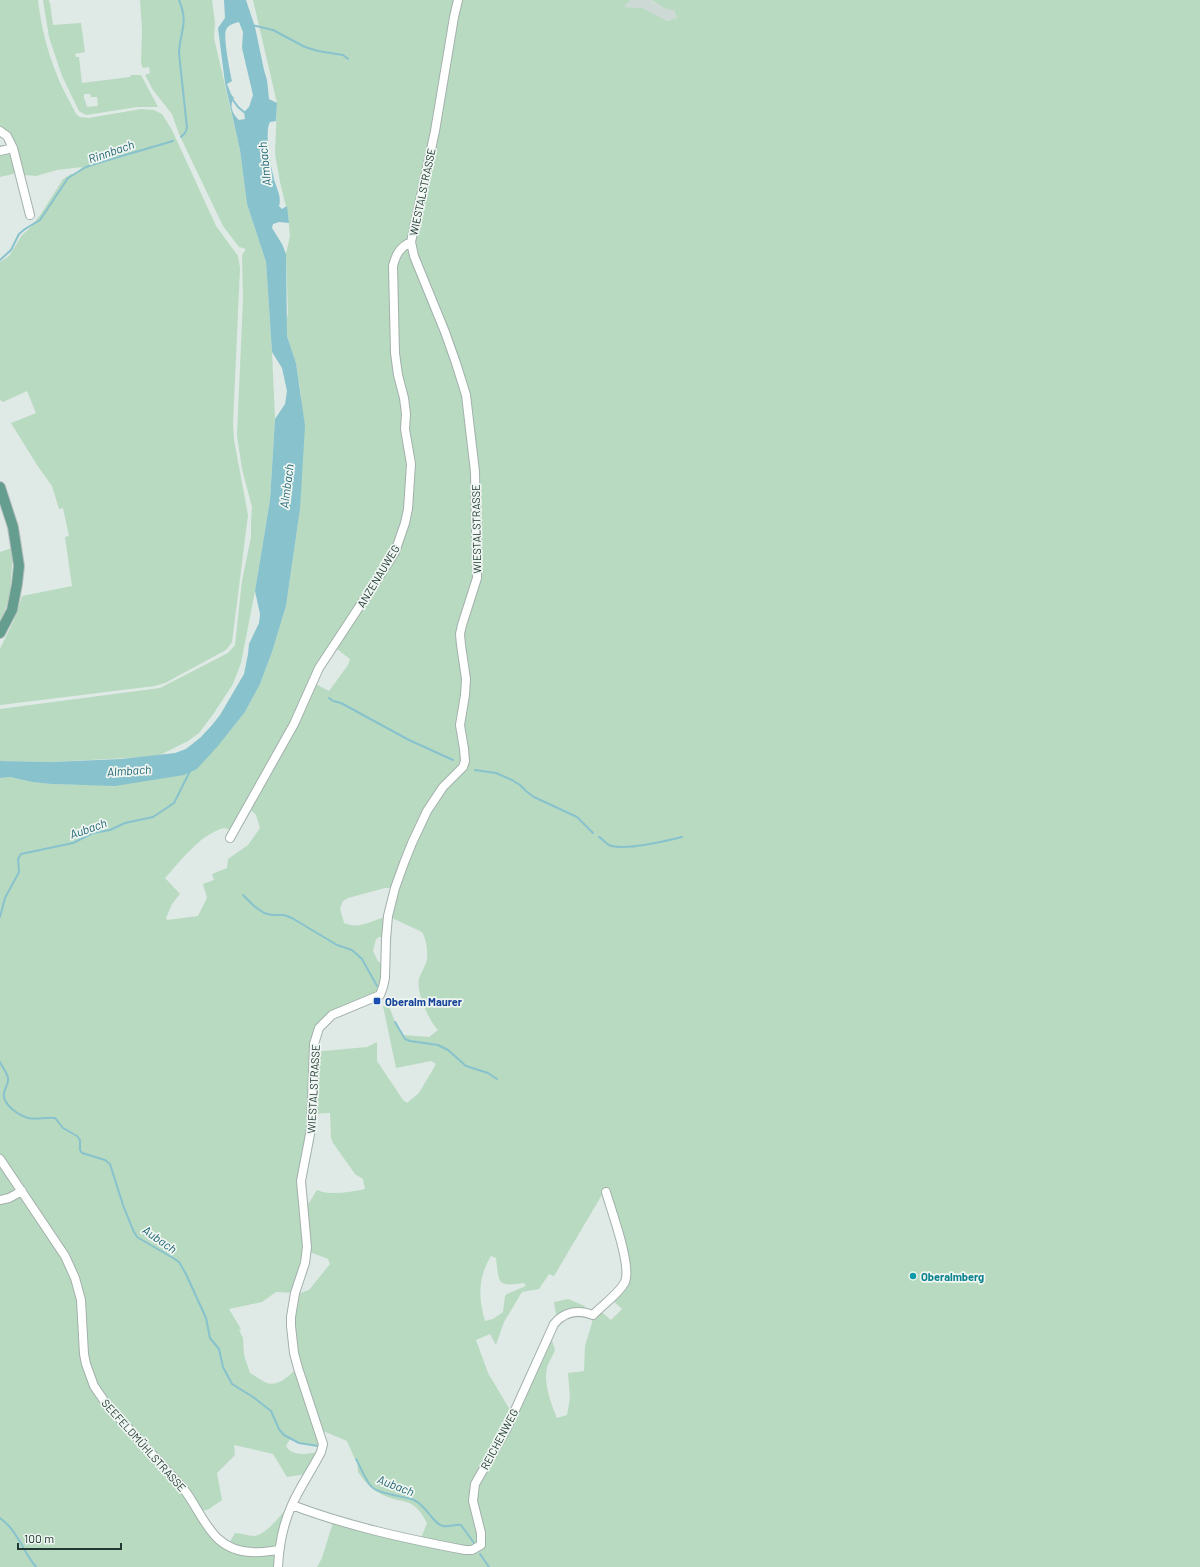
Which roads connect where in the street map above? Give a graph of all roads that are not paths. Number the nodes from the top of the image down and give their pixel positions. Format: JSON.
{"nodes":[{"id":1,"x":458,"y":0,"type":"edge"},
{"id":2,"x":0,"y":130,"type":"edge"},
{"id":3,"x":14,"y":148,"type":"junction"},
{"id":4,"x":0,"y":151,"type":"edge"},
{"id":5,"x":30,"y":215,"type":"dead end"},
{"id":6,"x":411,"y":242,"type":"junction"},
{"id":7,"x":0,"y":487,"type":"edge"},
{"id":8,"x":0,"y":633,"type":"edge"},
{"id":9,"x":230,"y":838,"type":"dead end"},
{"id":10,"x":0,"y":1158,"type":"edge"},
{"id":11,"x":22,"y":1191,"type":"junction"},
{"id":12,"x":606,"y":1192,"type":"dead end"},
{"id":13,"x":0,"y":1200,"type":"edge"},
{"id":14,"x":292,"y":1505,"type":"junction"},
{"id":15,"x":279,"y":1550,"type":"junction"},
{"id":16,"x":278,"y":1567,"type":"edge"}],
"edges":[{"from":1,"to":6,"type":"street","name":"WIESTALSTRASSE"},
{"from":2,"to":3,"type":"street"},
{"from":3,"to":4,"type":"street"},
{"from":3,"to":5,"type":"street"},
{"from":6,"to":9,"type":"street","name":"ANZENAUWEG"},
{"from":6,"to":14,"type":"street","name":"WIESTALSTRASSE"},
{"from":7,"to":8,"type":"main road"},
{"from":10,"to":11,"type":"street","name":"SEEFELDMÜHLSTRASSE"},
{"from":11,"to":13,"type":"street"},
{"from":11,"to":15,"type":"street","name":"SEEFELDMÜHLSTRASSE"},
{"from":12,"to":14,"type":"street","name":"REICHENWEG"},
{"from":14,"to":15,"type":"street","name":"WIESTALSTRASSE"},
{"from":15,"to":16,"type":"street","name":"WIESTALSTRASSE"}]}
